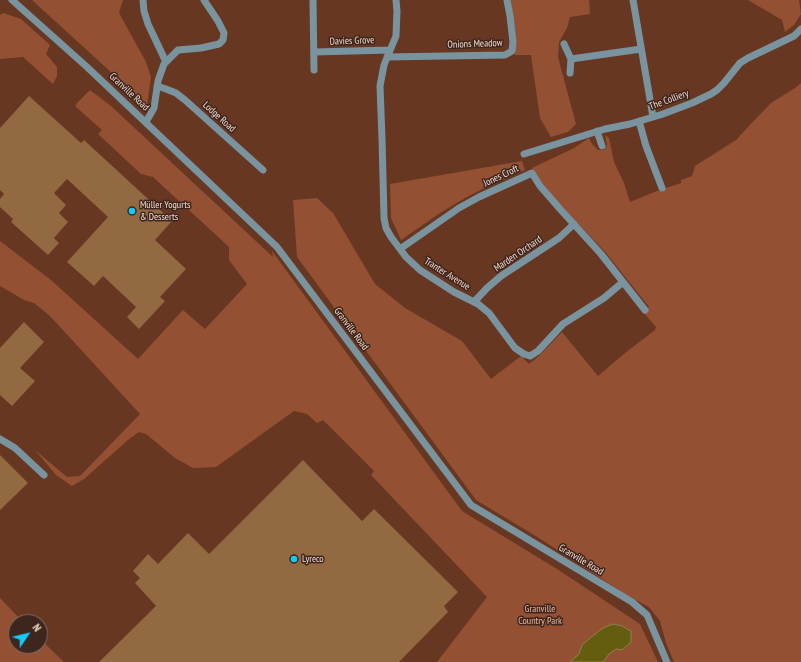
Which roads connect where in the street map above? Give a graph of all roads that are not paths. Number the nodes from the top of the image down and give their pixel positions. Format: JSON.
{"nodes":[{"id":1,"x":12,"y":0,"type":"edge"},
{"id":2,"x":143,"y":0,"type":"edge"},
{"id":3,"x":204,"y":0,"type":"edge"},
{"id":4,"x":313,"y":0,"type":"edge"},
{"id":5,"x":396,"y":0,"type":"edge"},
{"id":6,"x":507,"y":0,"type":"edge"},
{"id":7,"x":633,"y":0,"type":"edge"},
{"id":8,"x":801,"y":29,"type":"edge"},
{"id":9,"x":564,"y":44,"type":"dead end"},
{"id":10,"x":641,"y":49,"type":"junction"},
{"id":11,"x":314,"y":52,"type":"junction"},
{"id":12,"x":389,"y":53,"type":"junction"},
{"id":13,"x":571,"y":59,"type":"junction"},
{"id":14,"x":166,"y":62,"type":"junction"},
{"id":15,"x":314,"y":70,"type":"dead end"},
{"id":16,"x":570,"y":73,"type":"dead end"},
{"id":17,"x":157,"y":86,"type":"junction"},
{"id":18,"x":652,"y":117,"type":"junction"},
{"id":19,"x":639,"y":121,"type":"junction"},
{"id":20,"x":146,"y":122,"type":"junction"},
{"id":21,"x":597,"y":131,"type":"junction"},
{"id":22,"x":602,"y":146,"type":"dead end"},
{"id":23,"x":524,"y":154,"type":"dead end"},
{"id":24,"x":263,"y":170,"type":"dead end"},
{"id":25,"x":662,"y":188,"type":"dead end"},
{"id":26,"x":574,"y":224,"type":"junction"},
{"id":27,"x":400,"y":248,"type":"junction"},
{"id":28,"x":623,"y":282,"type":"junction"},
{"id":29,"x":474,"y":302,"type":"junction"},
{"id":30,"x":645,"y":310,"type":"dead end"},
{"id":31,"x":0,"y":439,"type":"edge"},
{"id":32,"x":44,"y":475,"type":"dead end"},
{"id":33,"x":667,"y":662,"type":"edge"}],
"edges":[{"from":1,"to":20,"type":"street","name":"Granville Road"},
{"from":2,"to":14,"type":"street"},
{"from":3,"to":14,"type":"street"},
{"from":4,"to":11,"type":"street"},
{"from":5,"to":12,"type":"street","name":"Tranter Avenue"},
{"from":6,"to":12,"type":"street","name":"Onions Meadow"},
{"from":7,"to":10,"type":"street"},
{"from":8,"to":18,"type":"street","name":"The Colliery"},
{"from":9,"to":13,"type":"street"},
{"from":10,"to":13,"type":"street"},
{"from":10,"to":18,"type":"street"},
{"from":11,"to":12,"type":"street","name":"Davies Grove"},
{"from":11,"to":15,"type":"street"},
{"from":12,"to":27,"type":"street","name":"Tranter Avenue"},
{"from":13,"to":16,"type":"street"},
{"from":14,"to":17,"type":"street"},
{"from":17,"to":20,"type":"street"},
{"from":17,"to":24,"type":"street","name":"Lodge Road"},
{"from":18,"to":19,"type":"street","name":"The Colliery"},
{"from":19,"to":21,"type":"street","name":"The Colliery"},
{"from":19,"to":25,"type":"street"},
{"from":20,"to":33,"type":"street","name":"Granville Road"},
{"from":21,"to":22,"type":"street"},
{"from":21,"to":23,"type":"street","name":"The Colliery"},
{"from":26,"to":27,"type":"street","name":"Jones Croft"},
{"from":26,"to":28,"type":"street","name":"Jones Croft"},
{"from":26,"to":29,"type":"street","name":"Marden Orchard"},
{"from":27,"to":29,"type":"street","name":"Tranter Avenue"},
{"from":28,"to":29,"type":"street","name":"Tranter Avenue"},
{"from":28,"to":30,"type":"street","name":"Jones Croft"},
{"from":31,"to":32,"type":"street"}]}
